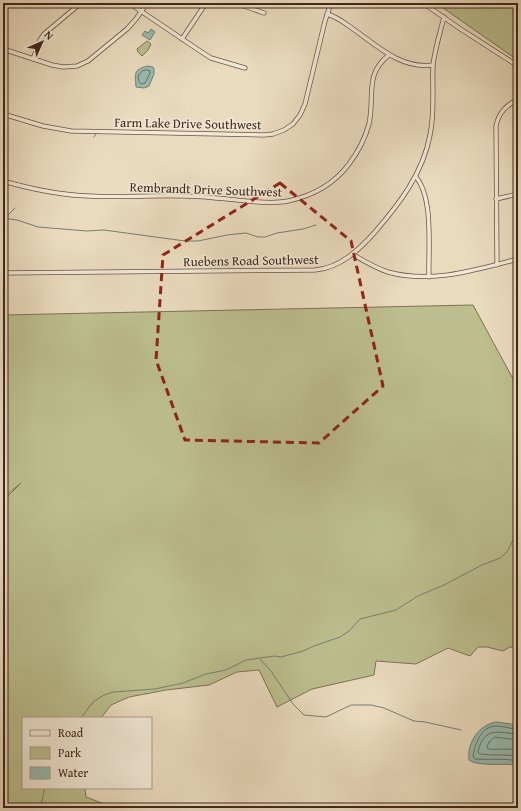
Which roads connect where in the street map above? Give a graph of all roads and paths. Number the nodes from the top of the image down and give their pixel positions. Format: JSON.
{"nodes":[{"id":1,"x":8,"y":3,"type":"edge"},
{"id":2,"x":81,"y":3,"type":"edge"},
{"id":3,"x":129,"y":3,"type":"edge"},
{"id":4,"x":147,"y":3,"type":"edge"},
{"id":5,"x":206,"y":3,"type":"edge"},
{"id":6,"x":238,"y":3,"type":"edge"},
{"id":7,"x":331,"y":3,"type":"edge"},
{"id":8,"x":423,"y":3,"type":"edge"},
{"id":9,"x":3,"y":9,"type":"edge"},
{"id":10,"x":141,"y":12,"type":"junction"},
{"id":11,"x":264,"y":13,"type":"dead end"},
{"id":12,"x":327,"y":14,"type":"junction"},
{"id":13,"x":444,"y":17,"type":"junction"},
{"id":14,"x":182,"y":39,"type":"junction"},
{"id":15,"x":3,"y":49,"type":"edge"},
{"id":16,"x":389,"y":55,"type":"junction"},
{"id":17,"x":33,"y":59,"type":"junction"},
{"id":18,"x":433,"y":65,"type":"junction"},
{"id":19,"x":517,"y":66,"type":"edge"},
{"id":20,"x":245,"y":68,"type":"dead end"},
{"id":21,"x":518,"y":74,"type":"edge"},
{"id":22,"x":518,"y":99,"type":"edge"},
{"id":23,"x":3,"y":114,"type":"edge"},
{"id":24,"x":416,"y":177,"type":"junction"},
{"id":25,"x":3,"y":181,"type":"edge"},
{"id":26,"x":518,"y":194,"type":"edge"},
{"id":27,"x":496,"y":199,"type":"junction"},
{"id":28,"x":352,"y":254,"type":"junction"},
{"id":29,"x":518,"y":260,"type":"edge"},
{"id":30,"x":497,"y":264,"type":"junction"},
{"id":31,"x":3,"y":273,"type":"edge"},
{"id":32,"x":429,"y":276,"type":"junction"}],
"edges":[{"from":1,"to":9,"type":"street"},
{"from":2,"to":17,"type":"street"},
{"from":3,"to":10,"type":"street"},
{"from":4,"to":10,"type":"street"},
{"from":5,"to":14,"type":"street"},
{"from":6,"to":11,"type":"street"},
{"from":7,"to":12,"type":"street","name":"Farm Lake Drive Southwest"},
{"from":8,"to":13,"type":"street"},
{"from":10,"to":14,"type":"street"},
{"from":10,"to":17,"type":"street"},
{"from":12,"to":16,"type":"street"},
{"from":12,"to":23,"type":"street","name":"Farm Lake Drive Southwest"},
{"from":13,"to":18,"type":"street","name":"Ruebens Road Southwest"},
{"from":13,"to":19,"type":"street"},
{"from":14,"to":20,"type":"street"},
{"from":15,"to":17,"type":"street"},
{"from":16,"to":18,"type":"street"},
{"from":16,"to":25,"type":"street","name":"Rembrandt Drive Southwest"},
{"from":18,"to":24,"type":"street","name":"Ruebens Road Southwest"},
{"from":19,"to":21,"type":"street"},
{"from":22,"to":27,"type":"street"},
{"from":24,"to":28,"type":"street","name":"Ruebens Road Southwest"},
{"from":24,"to":32,"type":"street"},
{"from":26,"to":27,"type":"street"},
{"from":27,"to":30,"type":"street"},
{"from":28,"to":31,"type":"street","name":"Ruebens Road Southwest"},
{"from":28,"to":32,"type":"street"},
{"from":29,"to":30,"type":"street"},
{"from":30,"to":32,"type":"street"}]}
